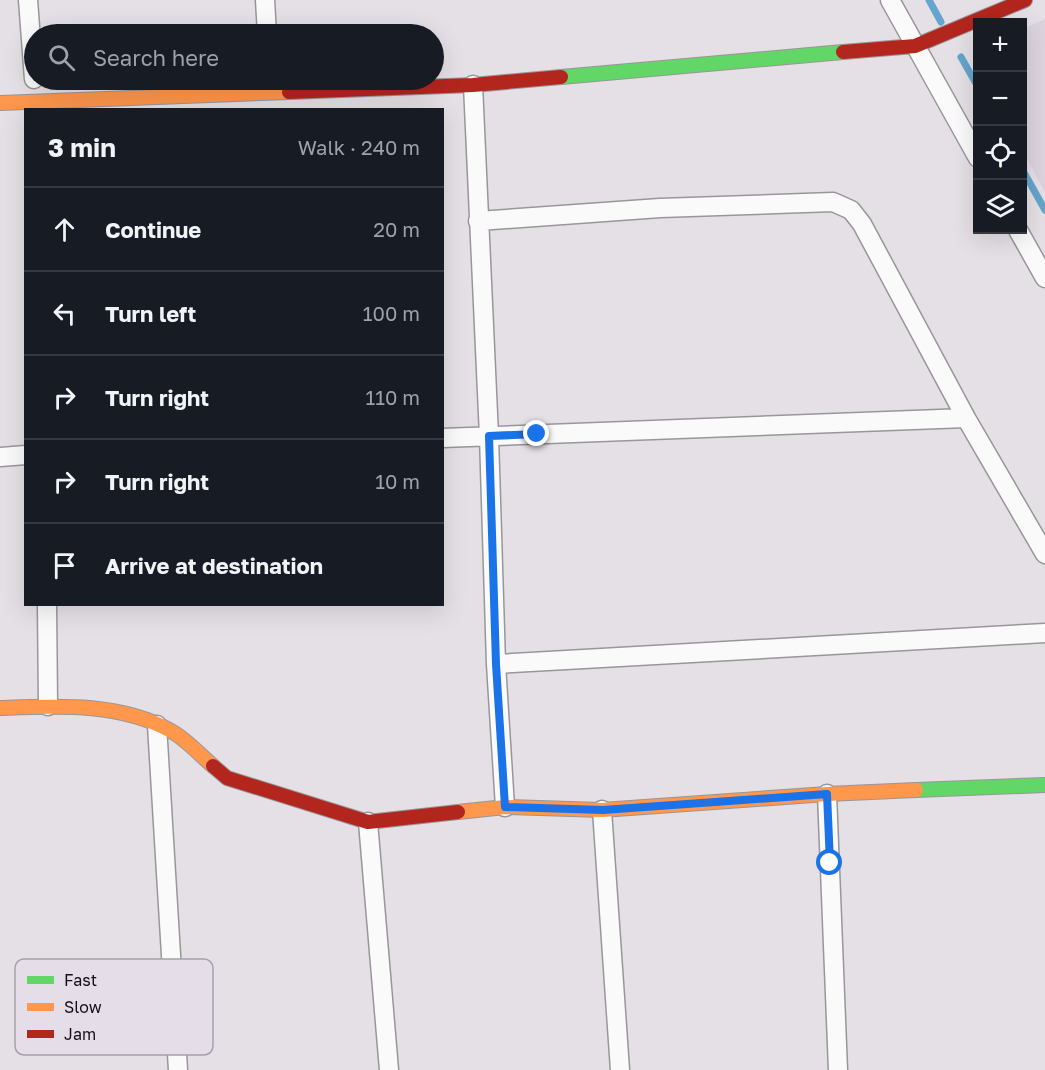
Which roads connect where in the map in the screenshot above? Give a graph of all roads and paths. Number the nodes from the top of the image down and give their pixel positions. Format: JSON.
{"nodes":[{"id":1,"x":28,"y":0,"type":"edge"},
{"id":2,"x":265,"y":0,"type":"edge"},
{"id":3,"x":890,"y":0,"type":"edge"},
{"id":4,"x":1025,"y":0,"type":"edge"},
{"id":5,"x":30,"y":24,"type":"edge"},
{"id":6,"x":266,"y":24,"type":"edge"},
{"id":7,"x":915,"y":46,"type":"junction"},
{"id":8,"x":444,"y":85,"type":"edge"},
{"id":9,"x":473,"y":85,"type":"junction"},
{"id":10,"x":35,"y":90,"type":"edge"},
{"id":11,"x":208,"y":90,"type":"edge"},
{"id":12,"x":36,"y":101,"type":"junction"},
{"id":13,"x":0,"y":103,"type":"edge"},
{"id":14,"x":973,"y":149,"type":"edge"},
{"id":15,"x":478,"y":221,"type":"junction"},
{"id":16,"x":1020,"y":234,"type":"edge"},
{"id":17,"x":1045,"y":278,"type":"edge"},
{"id":18,"x":966,"y":418,"type":"junction"},
{"id":19,"x":489,"y":436,"type":"junction"},
{"id":20,"x":444,"y":438,"type":"edge"},
{"id":21,"x":24,"y":456,"type":"edge"},
{"id":22,"x":0,"y":457,"type":"edge"},
{"id":23,"x":1045,"y":554,"type":"edge"},
{"id":24,"x":47,"y":606,"type":"edge"},
{"id":25,"x":1045,"y":633,"type":"edge"},
{"id":26,"x":496,"y":664,"type":"junction"},
{"id":27,"x":48,"y":706,"type":"junction"},
{"id":28,"x":0,"y":708,"type":"edge"},
{"id":29,"x":157,"y":725,"type":"junction"},
{"id":30,"x":1045,"y":785,"type":"edge"},
{"id":31,"x":827,"y":794,"type":"junction"},
{"id":32,"x":505,"y":807,"type":"junction"},
{"id":33,"x":603,"y":810,"type":"junction"},
{"id":34,"x":368,"y":822,"type":"junction"},
{"id":35,"x":171,"y":959,"type":"edge"},
{"id":36,"x":177,"y":1055,"type":"edge"},
{"id":37,"x":178,"y":1070,"type":"edge"},
{"id":38,"x":389,"y":1070,"type":"edge"},
{"id":39,"x":620,"y":1070,"type":"edge"},
{"id":40,"x":838,"y":1070,"type":"edge"}],
"edges":[{"from":1,"to":5,"type":"street"},
{"from":2,"to":6,"type":"street"},
{"from":3,"to":7,"type":"street"},
{"from":4,"to":7,"type":"street"},
{"from":7,"to":9,"type":"street"},
{"from":7,"to":14,"type":"street"},
{"from":8,"to":9,"type":"street"},
{"from":9,"to":15,"type":"street"},
{"from":10,"to":12,"type":"street"},
{"from":11,"to":12,"type":"street"},
{"from":12,"to":13,"type":"street"},
{"from":15,"to":18,"type":"street"},
{"from":15,"to":19,"type":"street"},
{"from":16,"to":17,"type":"street"},
{"from":18,"to":19,"type":"street"},
{"from":18,"to":23,"type":"street"},
{"from":19,"to":20,"type":"street"},
{"from":19,"to":26,"type":"street"},
{"from":21,"to":22,"type":"street"},
{"from":24,"to":27,"type":"street"},
{"from":25,"to":26,"type":"street"},
{"from":26,"to":32,"type":"street"},
{"from":27,"to":28,"type":"street"},
{"from":27,"to":29,"type":"street"},
{"from":29,"to":34,"type":"street"},
{"from":29,"to":35,"type":"street"},
{"from":30,"to":31,"type":"street"},
{"from":31,"to":33,"type":"street"},
{"from":31,"to":40,"type":"street"},
{"from":32,"to":33,"type":"street"},
{"from":32,"to":34,"type":"street"},
{"from":33,"to":39,"type":"street"},
{"from":34,"to":38,"type":"street"},
{"from":36,"to":37,"type":"street"}]}
